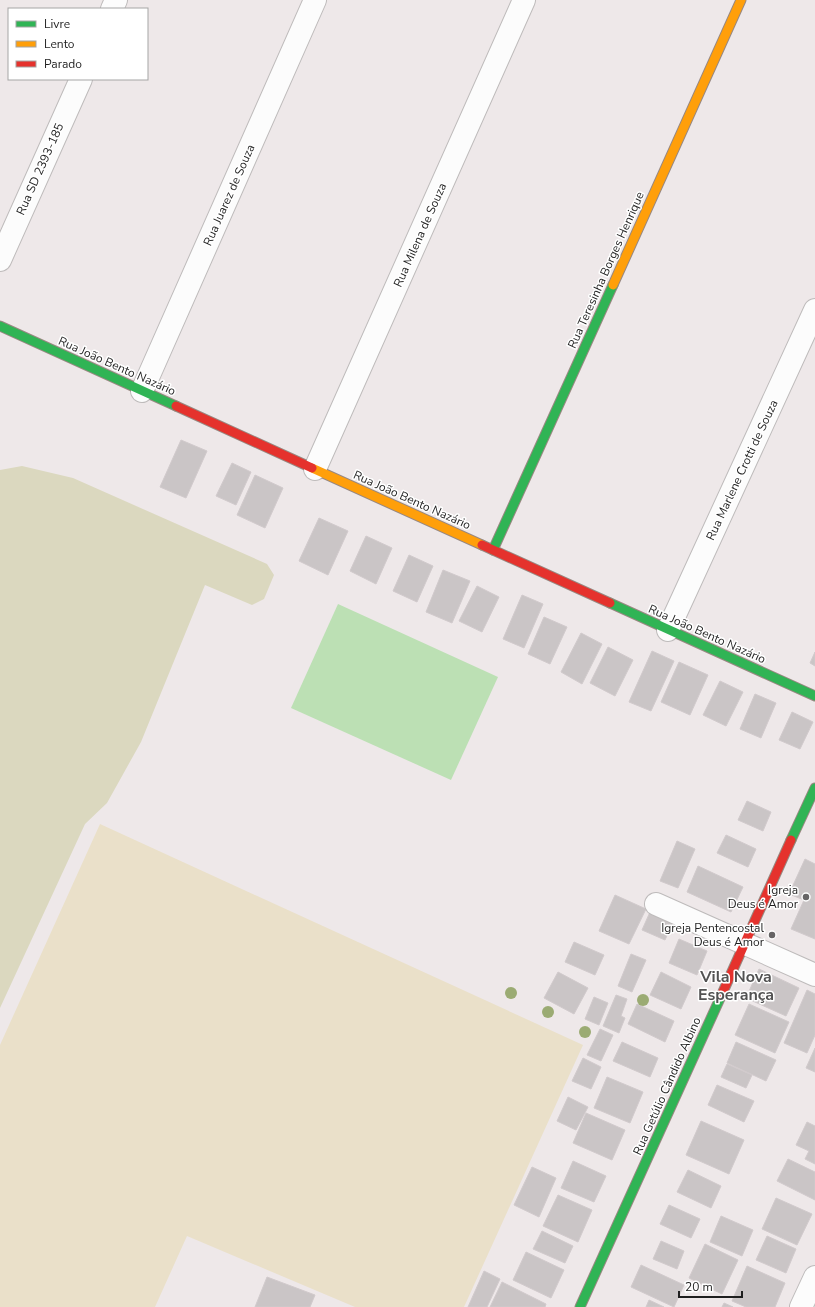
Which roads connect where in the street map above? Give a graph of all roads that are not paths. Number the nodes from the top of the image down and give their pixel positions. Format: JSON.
{"nodes":[{"id":1,"x":315,"y":0,"type":"edge"},
{"id":2,"x":524,"y":0,"type":"edge"},
{"id":3,"x":741,"y":0,"type":"edge"},
{"id":4,"x":80,"y":80,"type":"edge"},
{"id":5,"x":0,"y":260,"type":"edge"},
{"id":6,"x":815,"y":310,"type":"edge"},
{"id":7,"x":0,"y":326,"type":"edge"},
{"id":8,"x":142,"y":391,"type":"junction"},
{"id":9,"x":315,"y":469,"type":"junction"},
{"id":10,"x":493,"y":550,"type":"junction"},
{"id":11,"x":668,"y":630,"type":"junction"},
{"id":12,"x":815,"y":696,"type":"edge"},
{"id":13,"x":815,"y":788,"type":"edge"},
{"id":14,"x":656,"y":904,"type":"dead end"},
{"id":15,"x":744,"y":943,"type":"junction"},
{"id":16,"x":815,"y":975,"type":"edge"},
{"id":17,"x":815,"y":1277,"type":"edge"},
{"id":18,"x":580,"y":1307,"type":"edge"},
{"id":19,"x":802,"y":1307,"type":"edge"}],
"edges":[{"from":1,"to":8,"type":"street","name":"Rua Juarez de Souza"},
{"from":2,"to":9,"type":"street","name":"Rua Milena de Souza"},
{"from":3,"to":10,"type":"street","name":"Rua Teresinha Borges Henrique"},
{"from":4,"to":5,"type":"street","name":"Rua SD 2393-185"},
{"from":6,"to":11,"type":"street","name":"Rua Marlene Crotti de Souza"},
{"from":7,"to":8,"type":"street","name":"Rua João Bento Nazário"},
{"from":8,"to":9,"type":"street","name":"Rua João Bento Nazário"},
{"from":9,"to":10,"type":"street","name":"Rua João Bento Nazário"},
{"from":10,"to":11,"type":"street","name":"Rua João Bento Nazário"},
{"from":11,"to":12,"type":"street","name":"Rua João Bento Nazário"},
{"from":13,"to":15,"type":"street","name":"Rua Getúlio Cândido Albino"},
{"from":14,"to":15,"type":"street"},
{"from":15,"to":16,"type":"street"},
{"from":15,"to":18,"type":"street","name":"Rua Getúlio Cândido Albino"},
{"from":17,"to":19,"type":"street"}]}
